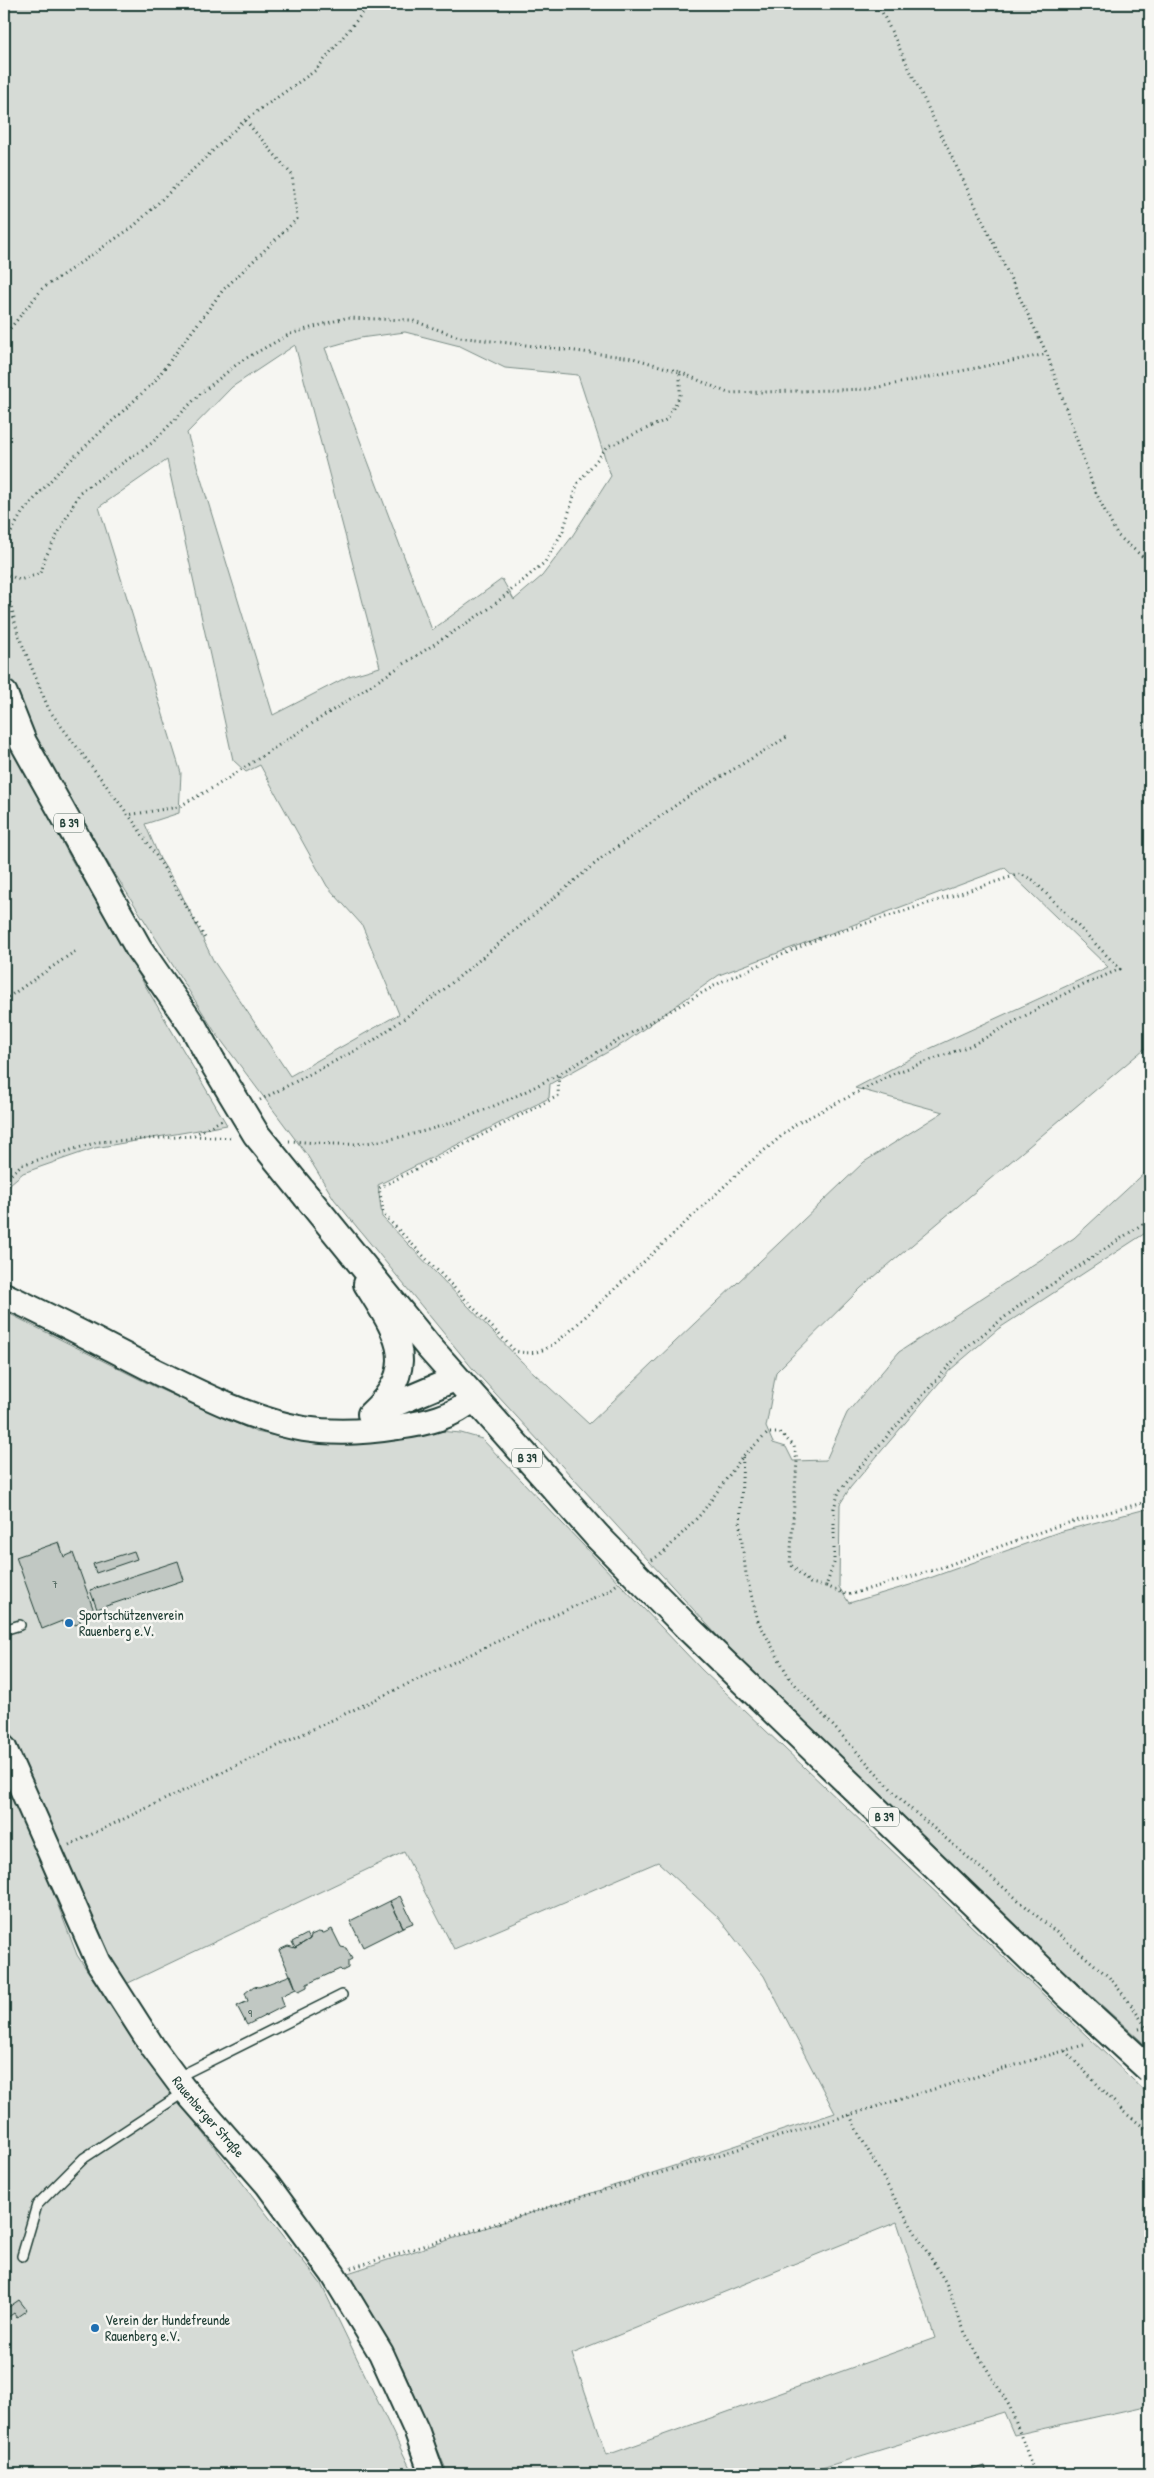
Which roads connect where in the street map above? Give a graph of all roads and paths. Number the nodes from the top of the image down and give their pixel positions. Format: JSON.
{"nodes":[{"id":1,"x":370,"y":4,"type":"edge"},
{"id":2,"x":878,"y":4,"type":"edge"},
{"id":3,"x":245,"y":120,"type":"junction"},
{"id":4,"x":4,"y":336,"type":"edge"},
{"id":5,"x":1047,"y":354,"type":"junction"},
{"id":6,"x":680,"y":372,"type":"junction"},
{"id":7,"x":4,"y":545,"type":"edge"},
{"id":8,"x":1150,"y":563,"type":"edge"},
{"id":9,"x":4,"y":573,"type":"edge"},
{"id":10,"x":4,"y":578,"type":"edge"},
{"id":11,"x":4,"y":694,"type":"edge"},
{"id":12,"x":787,"y":737,"type":"dead end"},
{"id":13,"x":128,"y":815,"type":"junction"},
{"id":14,"x":205,"y":938,"type":"dead end"},
{"id":15,"x":77,"y":950,"type":"dead end"},
{"id":16,"x":4,"y":1000,"type":"edge"},
{"id":17,"x":558,"y":1074,"type":"junction"},
{"id":18,"x":252,"y":1105,"type":"dead end"},
{"id":19,"x":226,"y":1118,"type":"dead end"},
{"id":20,"x":193,"y":1136,"type":"junction"},
{"id":21,"x":240,"y":1138,"type":"dead end"},
{"id":22,"x":287,"y":1140,"type":"dead end"},
{"id":23,"x":4,"y":1182,"type":"edge"},
{"id":24,"x":1150,"y":1219,"type":"edge"},
{"id":25,"x":355,"y":1255,"type":"junction"},
{"id":26,"x":4,"y":1294,"type":"edge"},
{"id":27,"x":457,"y":1378,"type":"junction"},
{"id":28,"x":475,"y":1398,"type":"junction"},
{"id":29,"x":370,"y":1414,"type":"junction"},
{"id":30,"x":304,"y":1429,"type":"junction"},
{"id":31,"x":743,"y":1456,"type":"junction"},
{"id":32,"x":1150,"y":1501,"type":"edge"},
{"id":33,"x":650,"y":1562,"type":"dead end"},
{"id":34,"x":621,"y":1582,"type":"dead end"},
{"id":35,"x":826,"y":1586,"type":"junction"},
{"id":36,"x":20,"y":1625,"type":"dead end"},
{"id":37,"x":4,"y":1630,"type":"edge"},
{"id":38,"x":4,"y":1748,"type":"edge"},
{"id":39,"x":52,"y":1854,"type":"junction"},
{"id":40,"x":342,"y":1995,"type":"dead end"},
{"id":41,"x":1150,"y":2026,"type":"edge"},
{"id":42,"x":1146,"y":2027,"type":"junction"},
{"id":43,"x":1133,"y":2031,"type":"dead end"},
{"id":44,"x":1088,"y":2044,"type":"dead end"},
{"id":45,"x":1065,"y":2051,"type":"junction"},
{"id":46,"x":1150,"y":2070,"type":"edge"},
{"id":47,"x":181,"y":2084,"type":"junction"},
{"id":48,"x":850,"y":2115,"type":"junction"},
{"id":49,"x":1150,"y":2132,"type":"edge"},
{"id":50,"x":22,"y":2256,"type":"dead end"},
{"id":51,"x":333,"y":2274,"type":"junction"},
{"id":52,"x":432,"y":2474,"type":"edge"},
{"id":53,"x":1035,"y":2474,"type":"edge"}],
"edges":[{"from":1,"to":3,"type":"path"},
{"from":2,"to":5,"type":"path"},
{"from":3,"to":4,"type":"path"},
{"from":3,"to":7,"type":"path"},
{"from":5,"to":6,"type":"path"},
{"from":5,"to":8,"type":"path"},
{"from":6,"to":9,"type":"path"},
{"from":6,"to":13,"type":"path"},
{"from":10,"to":13,"type":"path"},
{"from":11,"to":25,"type":"main road","number":"B 39","bridge":true},
{"from":12,"to":18,"type":"path"},
{"from":13,"to":14,"type":"path"},
{"from":15,"to":16,"type":"path"},
{"from":17,"to":17,"type":"path"},
{"from":17,"to":22,"type":"path"},
{"from":19,"to":20,"type":"path"},
{"from":20,"to":21,"type":"path"},
{"from":20,"to":23,"type":"path"},
{"from":24,"to":35,"type":"path"},
{"from":25,"to":27,"type":"main road","number":"B 39"},
{"from":25,"to":29,"type":"street"},
{"from":26,"to":30,"type":"street"},
{"from":27,"to":28,"type":"main road","number":"B 39"},
{"from":27,"to":29,"type":"street"},
{"from":28,"to":30,"type":"street"},
{"from":28,"to":46,"type":"main road","number":"B 39","bridge":true},
{"from":29,"to":30,"type":"street"},
{"from":31,"to":33,"type":"path"},
{"from":31,"to":35,"type":"path"},
{"from":31,"to":42,"type":"path"},
{"from":32,"to":35,"type":"path"},
{"from":34,"to":39,"type":"path"},
{"from":36,"to":37,"type":"lane"},
{"from":38,"to":39,"type":"street","name":"Rauenberger Straße"},
{"from":39,"to":47,"type":"street","name":"Rauenberger Straße"},
{"from":40,"to":47,"type":"lane"},
{"from":41,"to":42,"type":"path"},
{"from":42,"to":43,"type":"path"},
{"from":44,"to":45,"type":"path"},
{"from":45,"to":48,"type":"path"},
{"from":45,"to":49,"type":"path"},
{"from":47,"to":50,"type":"lane"},
{"from":47,"to":51,"type":"street","name":"Rauenberger Straße"},
{"from":48,"to":51,"type":"path"},
{"from":48,"to":53,"type":"path"},
{"from":51,"to":52,"type":"street","name":"Rauenberger Straße"}]}
